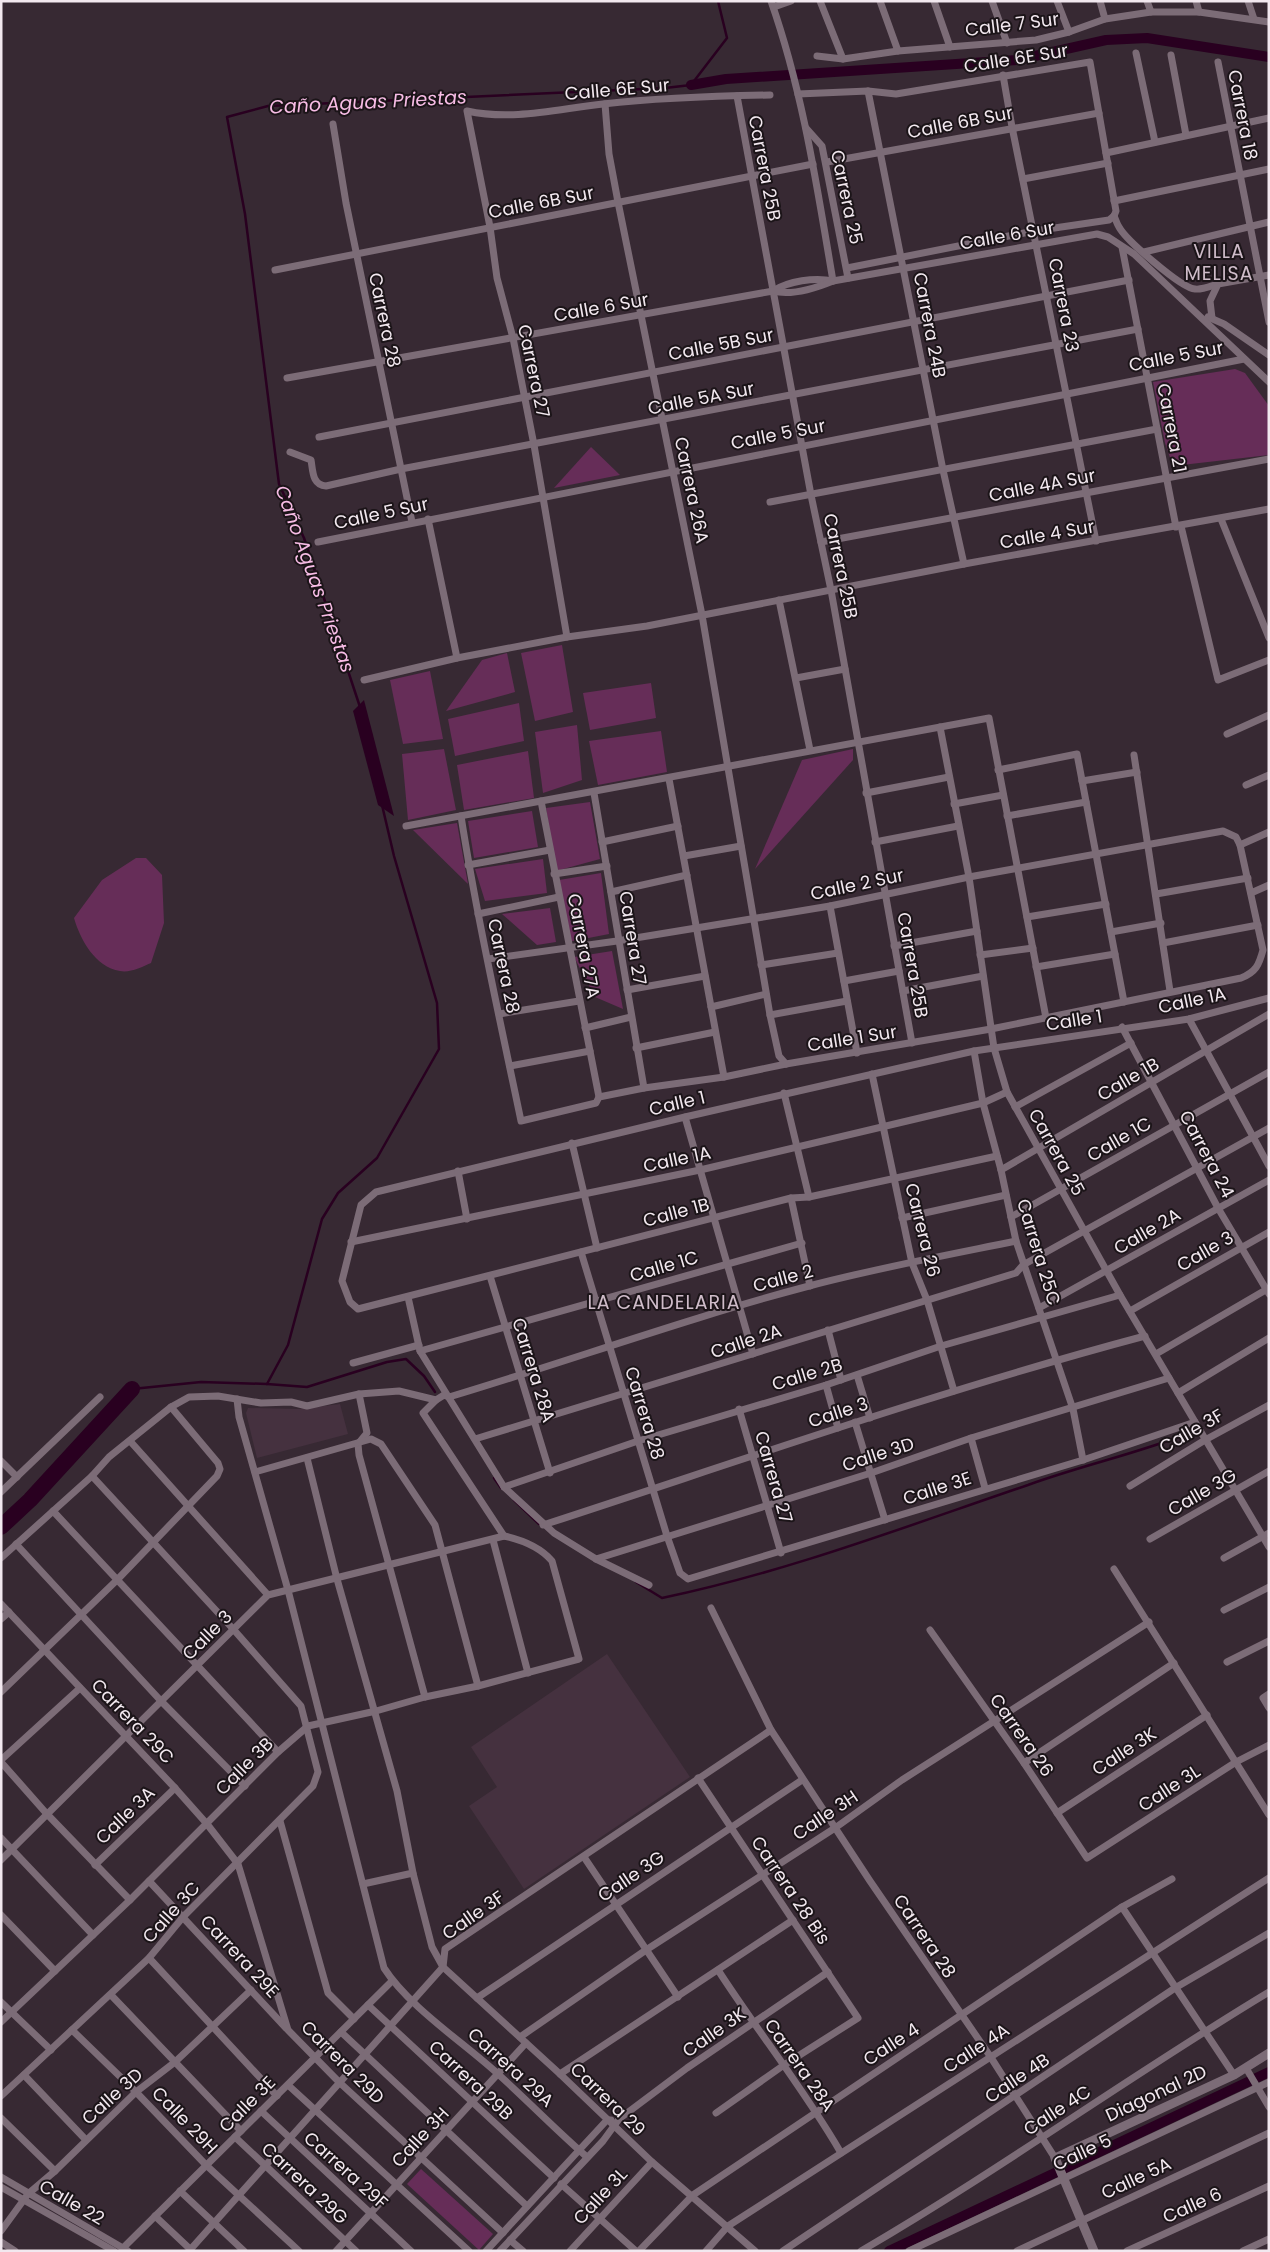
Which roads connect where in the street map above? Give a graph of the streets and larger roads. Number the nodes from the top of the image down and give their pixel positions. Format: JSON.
{"nodes":[{"id":1,"x":791,"y":1,"type":"edge"},
{"id":2,"x":820,"y":1,"type":"edge"},
{"id":3,"x":880,"y":1,"type":"edge"},
{"id":4,"x":934,"y":1,"type":"edge"},
{"id":5,"x":992,"y":1,"type":"edge"},
{"id":6,"x":1057,"y":1,"type":"edge"},
{"id":7,"x":1100,"y":1,"type":"edge"},
{"id":8,"x":1147,"y":1,"type":"edge"},
{"id":9,"x":1196,"y":1,"type":"edge"},
{"id":10,"x":1248,"y":1,"type":"edge"},
{"id":11,"x":773,"y":4,"type":"edge"},
{"id":12,"x":1151,"y":12,"type":"junction"},
{"id":13,"x":1199,"y":12,"type":"junction"},
{"id":14,"x":1105,"y":19,"type":"junction"},
{"id":15,"x":1254,"y":19,"type":"junction"},
{"id":16,"x":1269,"y":22,"type":"edge"},
{"id":17,"x":1068,"y":32,"type":"junction"},
{"id":18,"x":1007,"y":43,"type":"junction"},
{"id":19,"x":950,"y":47,"type":"junction"},
{"id":20,"x":898,"y":51,"type":"junction"},
{"id":21,"x":1136,"y":54,"type":"dead end"},
{"id":22,"x":1171,"y":55,"type":"dead end"},
{"id":23,"x":817,"y":56,"type":"dead end"},
{"id":24,"x":843,"y":59,"type":"junction"},
{"id":25,"x":1218,"y":62,"type":"dead end"},
{"id":26,"x":1003,"y":75,"type":"junction"},
{"id":27,"x":868,"y":91,"type":"junction"},
{"id":28,"x":797,"y":92,"type":"junction"},
{"id":29,"x":770,"y":95,"type":"dead end"},
{"id":30,"x":737,"y":96,"type":"junction"},
{"id":31,"x":605,"y":104,"type":"junction"},
{"id":32,"x":467,"y":111,"type":"joint"},
{"id":33,"x":1099,"y":113,"type":"junction"},
{"id":34,"x":1269,"y":118,"type":"edge"},
{"id":35,"x":332,"y":124,"type":"dead end"},
{"id":36,"x":1230,"y":126,"type":"junction"},
{"id":37,"x":1012,"y":127,"type":"junction"},
{"id":38,"x":806,"y":128,"type":"junction"},
{"id":39,"x":1186,"y":135,"type":"junction"},
{"id":40,"x":1155,"y":142,"type":"junction"},
{"id":41,"x":880,"y":152,"type":"junction"},
{"id":42,"x":1106,"y":153,"type":"junction"},
{"id":43,"x":826,"y":162,"type":"junction"},
{"id":44,"x":1108,"y":163,"type":"junction"},
{"id":45,"x":813,"y":164,"type":"junction"},
{"id":46,"x":1269,"y":169,"type":"edge"},
{"id":47,"x":1240,"y":175,"type":"junction"},
{"id":48,"x":752,"y":176,"type":"junction"},
{"id":49,"x":1023,"y":179,"type":"junction"},
{"id":50,"x":1114,"y":201,"type":"junction"},
{"id":51,"x":618,"y":202,"type":"junction"},
{"id":52,"x":1114,"y":216,"type":"junction"},
{"id":53,"x":1269,"y":222,"type":"edge"},
{"id":54,"x":1250,"y":226,"type":"junction"},
{"id":55,"x":490,"y":227,"type":"junction"},
{"id":56,"x":1034,"y":231,"type":"junction"},
{"id":57,"x":1036,"y":245,"type":"junction"},
{"id":58,"x":1122,"y":247,"type":"junction"},
{"id":59,"x":356,"y":252,"type":"junction"},
{"id":60,"x":1144,"y":252,"type":"junction"},
{"id":61,"x":902,"y":256,"type":"junction"},
{"id":62,"x":846,"y":268,"type":"junction"},
{"id":63,"x":904,"y":268,"type":"junction"},
{"id":64,"x":275,"y":270,"type":"dead end"},
{"id":65,"x":1269,"y":275,"type":"edge"},
{"id":66,"x":1260,"y":276,"type":"junction"},
{"id":67,"x":848,"y":278,"type":"junction"},
{"id":68,"x":1129,"y":280,"type":"junction"},
{"id":69,"x":833,"y":281,"type":"junction"},
{"id":70,"x":1218,"y":284,"type":"junction"},
{"id":71,"x":773,"y":291,"type":"junction"},
{"id":72,"x":1047,"y":296,"type":"junction"},
{"id":73,"x":642,"y":314,"type":"junction"},
{"id":74,"x":1201,"y":316,"type":"junction"},
{"id":75,"x":1212,"y":318,"type":"junction"},
{"id":76,"x":915,"y":322,"type":"junction"},
{"id":77,"x":1269,"y":322,"type":"edge"},
{"id":78,"x":1138,"y":329,"type":"junction"},
{"id":79,"x":513,"y":338,"type":"junction"},
{"id":80,"x":1056,"y":344,"type":"junction"},
{"id":81,"x":783,"y":347,"type":"junction"},
{"id":82,"x":1269,"y":355,"type":"edge"},
{"id":83,"x":1244,"y":359,"type":"junction"},
{"id":84,"x":378,"y":362,"type":"junction"},
{"id":85,"x":924,"y":370,"type":"junction"},
{"id":86,"x":654,"y":372,"type":"junction"},
{"id":87,"x":1147,"y":377,"type":"junction"},
{"id":88,"x":287,"y":378,"type":"dead end"},
{"id":89,"x":1269,"y":382,"type":"edge"},
{"id":90,"x":1066,"y":393,"type":"junction"},
{"id":91,"x":792,"y":396,"type":"junction"},
{"id":92,"x":524,"y":397,"type":"junction"},
{"id":93,"x":934,"y":419,"type":"junction"},
{"id":94,"x":663,"y":421,"type":"junction"},
{"id":95,"x":391,"y":423,"type":"junction"},
{"id":96,"x":1157,"y":429,"type":"junction"},
{"id":97,"x":319,"y":437,"type":"dead end"},
{"id":98,"x":1076,"y":444,"type":"junction"},
{"id":99,"x":534,"y":445,"type":"junction"},
{"id":100,"x":802,"y":445,"type":"junction"},
{"id":101,"x":290,"y":452,"type":"dead end"},
{"id":102,"x":1269,"y":459,"type":"edge"},
{"id":103,"x":402,"y":469,"type":"junction"},
{"id":104,"x":943,"y":470,"type":"junction"},
{"id":105,"x":672,"y":471,"type":"junction"},
{"id":106,"x":1167,"y":478,"type":"junction"},
{"id":107,"x":1086,"y":492,"type":"junction"},
{"id":108,"x":811,"y":495,"type":"junction"},
{"id":109,"x":543,"y":496,"type":"junction"},
{"id":110,"x":770,"y":502,"type":"dead end"},
{"id":111,"x":1269,"y":509,"type":"edge"},
{"id":112,"x":953,"y":517,"type":"junction"},
{"id":113,"x":428,"y":519,"type":"junction"},
{"id":114,"x":1221,"y":519,"type":"junction"},
{"id":115,"x":412,"y":522,"type":"junction"},
{"id":116,"x":1179,"y":526,"type":"junction"},
{"id":117,"x":1096,"y":541,"type":"junction"},
{"id":118,"x":318,"y":542,"type":"dead end"},
{"id":119,"x":821,"y":542,"type":"junction"},
{"id":120,"x":964,"y":564,"type":"junction"},
{"id":121,"x":832,"y":590,"type":"junction"},
{"id":122,"x":779,"y":600,"type":"junction"},
{"id":123,"x":702,"y":615,"type":"junction"},
{"id":124,"x":567,"y":637,"type":"junction"},
{"id":125,"x":1269,"y":638,"type":"edge"},
{"id":126,"x":457,"y":658,"type":"junction"},
{"id":127,"x":1269,"y":660,"type":"edge"},
{"id":128,"x":845,"y":669,"type":"junction"},
{"id":129,"x":796,"y":678,"type":"junction"},
{"id":130,"x":364,"y":680,"type":"dead end"},
{"id":131,"x":1269,"y":715,"type":"edge"},
{"id":132,"x":940,"y":727,"type":"junction"},
{"id":133,"x":1227,"y":734,"type":"dead end"},
{"id":134,"x":858,"y":742,"type":"junction"},
{"id":135,"x":810,"y":750,"type":"junction"},
{"id":136,"x":1134,"y":754,"type":"dead end"},
{"id":137,"x":728,"y":766,"type":"junction"},
{"id":138,"x":998,"y":770,"type":"junction"},
{"id":139,"x":1137,"y":772,"type":"junction"},
{"id":140,"x":1269,"y":775,"type":"edge"},
{"id":141,"x":949,"y":777,"type":"junction"},
{"id":142,"x":668,"y":779,"type":"junction"},
{"id":143,"x":1082,"y":781,"type":"junction"},
{"id":144,"x":1246,"y":785,"type":"dead end"},
{"id":145,"x":594,"y":793,"type":"junction"},
{"id":146,"x":866,"y":793,"type":"junction"},
{"id":147,"x":1003,"y":795,"type":"junction"},
{"id":148,"x":541,"y":801,"type":"junction"},
{"id":149,"x":1086,"y":802,"type":"junction"},
{"id":150,"x":954,"y":804,"type":"junction"},
{"id":151,"x":461,"y":816,"type":"junction"},
{"id":152,"x":1007,"y":816,"type":"junction"},
{"id":153,"x":406,"y":826,"type":"dead end"},
{"id":154,"x":678,"y":826,"type":"junction"},
{"id":155,"x":958,"y":826,"type":"junction"},
{"id":156,"x":1269,"y":832,"type":"edge"},
{"id":157,"x":602,"y":842,"type":"junction"},
{"id":158,"x":875,"y":842,"type":"junction"},
{"id":159,"x":1240,"y":845,"type":"junction"},
{"id":160,"x":740,"y":846,"type":"junction"},
{"id":161,"x":1150,"y":846,"type":"junction"},
{"id":162,"x":550,"y":850,"type":"junction"},
{"id":163,"x":1097,"y":854,"type":"junction"},
{"id":164,"x":684,"y":856,"type":"junction"},
{"id":165,"x":468,"y":865,"type":"junction"},
{"id":166,"x":607,"y":866,"type":"junction"},
{"id":167,"x":1016,"y":868,"type":"junction"},
{"id":168,"x":554,"y":874,"type":"junction"},
{"id":169,"x":687,"y":875,"type":"junction"},
{"id":170,"x":969,"y":877,"type":"junction"},
{"id":171,"x":1248,"y":878,"type":"junction"},
{"id":172,"x":1269,"y":885,"type":"edge"},
{"id":173,"x":611,"y":892,"type":"junction"},
{"id":174,"x":1251,"y":893,"type":"junction"},
{"id":175,"x":885,"y":894,"type":"junction"},
{"id":176,"x":1156,"y":894,"type":"junction"},
{"id":177,"x":559,"y":897,"type":"junction"},
{"id":178,"x":1106,"y":904,"type":"junction"},
{"id":179,"x":830,"y":906,"type":"junction"},
{"id":180,"x":478,"y":914,"type":"junction"},
{"id":181,"x":1027,"y":917,"type":"junction"},
{"id":182,"x":752,"y":918,"type":"junction"},
{"id":183,"x":1161,"y":923,"type":"junction"},
{"id":184,"x":1258,"y":925,"type":"junction"},
{"id":185,"x":698,"y":927,"type":"junction"},
{"id":186,"x":977,"y":930,"type":"junction"},
{"id":187,"x":1111,"y":932,"type":"junction"},
{"id":188,"x":617,"y":941,"type":"junction"},
{"id":189,"x":1163,"y":943,"type":"junction"},
{"id":190,"x":894,"y":946,"type":"junction"},
{"id":191,"x":569,"y":947,"type":"junction"},
{"id":192,"x":1032,"y":948,"type":"junction"},
{"id":193,"x":1266,"y":949,"type":"edge"},
{"id":194,"x":838,"y":953,"type":"junction"},
{"id":195,"x":1115,"y":954,"type":"junction"},
{"id":196,"x":980,"y":955,"type":"junction"},
{"id":197,"x":488,"y":959,"type":"junction"},
{"id":198,"x":761,"y":965,"type":"junction"},
{"id":199,"x":1036,"y":967,"type":"junction"},
{"id":200,"x":899,"y":972,"type":"junction"},
{"id":201,"x":706,"y":976,"type":"junction"},
{"id":202,"x":983,"y":976,"type":"junction"},
{"id":203,"x":844,"y":982,"type":"junction"},
{"id":204,"x":627,"y":990,"type":"junction"},
{"id":205,"x":903,"y":991,"type":"junction"},
{"id":206,"x":1170,"y":991,"type":"junction"},
{"id":207,"x":766,"y":994,"type":"junction"},
{"id":208,"x":1268,"y":998,"type":"edge"},
{"id":209,"x":847,"y":1000,"type":"junction"},
{"id":210,"x":579,"y":1001,"type":"junction"},
{"id":211,"x":1124,"y":1002,"type":"junction"},
{"id":212,"x":711,"y":1007,"type":"junction"},
{"id":213,"x":499,"y":1014,"type":"junction"},
{"id":214,"x":1269,"y":1014,"type":"edge"},
{"id":215,"x":770,"y":1015,"type":"junction"},
{"id":216,"x":631,"y":1018,"type":"junction"},
{"id":217,"x":1046,"y":1018,"type":"junction"},
{"id":218,"x":1188,"y":1019,"type":"junction"},
{"id":219,"x":585,"y":1028,"type":"junction"},
{"id":220,"x":1122,"y":1028,"type":"junction"},
{"id":221,"x":715,"y":1032,"type":"junction"},
{"id":222,"x":992,"y":1032,"type":"junction"},
{"id":223,"x":912,"y":1043,"type":"junction"},
{"id":224,"x":1131,"y":1043,"type":"junction"},
{"id":225,"x":994,"y":1046,"type":"junction"},
{"id":226,"x":636,"y":1048,"type":"junction"},
{"id":227,"x":590,"y":1051,"type":"junction"},
{"id":228,"x":974,"y":1051,"type":"junction"},
{"id":229,"x":1206,"y":1052,"type":"junction"},
{"id":230,"x":857,"y":1053,"type":"junction"},
{"id":231,"x":786,"y":1064,"type":"junction"},
{"id":232,"x":510,"y":1066,"type":"junction"},
{"id":233,"x":1269,"y":1072,"type":"edge"},
{"id":234,"x":872,"y":1074,"type":"junction"},
{"id":235,"x":724,"y":1077,"type":"junction"},
{"id":236,"x":1152,"y":1082,"type":"junction"},
{"id":237,"x":644,"y":1088,"type":"junction"},
{"id":238,"x":1007,"y":1092,"type":"junction"},
{"id":239,"x":784,"y":1093,"type":"junction"},
{"id":240,"x":1230,"y":1093,"type":"junction"},
{"id":241,"x":599,"y":1097,"type":"junction"},
{"id":242,"x":983,"y":1102,"type":"junction"},
{"id":243,"x":1015,"y":1107,"type":"junction"},
{"id":244,"x":685,"y":1117,"type":"junction"},
{"id":245,"x":521,"y":1121,"type":"joint"},
{"id":246,"x":1175,"y":1125,"type":"junction"},
{"id":247,"x":883,"y":1127,"type":"junction"},
{"id":248,"x":1269,"y":1128,"type":"edge"},
{"id":249,"x":1254,"y":1137,"type":"junction"},
{"id":250,"x":572,"y":1143,"type":"junction"},
{"id":251,"x":796,"y":1147,"type":"junction"},
{"id":252,"x":1038,"y":1148,"type":"junction"},
{"id":253,"x":997,"y":1156,"type":"junction"},
{"id":254,"x":1269,"y":1166,"type":"edge"},
{"id":255,"x":1197,"y":1167,"type":"junction"},
{"id":256,"x":700,"y":1170,"type":"junction"},
{"id":257,"x":1001,"y":1170,"type":"junction"},
{"id":258,"x":458,"y":1171,"type":"junction"},
{"id":259,"x":894,"y":1177,"type":"junction"},
{"id":260,"x":1269,"y":1180,"type":"edge"},
{"id":261,"x":1061,"y":1190,"type":"junction"},
{"id":262,"x":584,"y":1194,"type":"junction"},
{"id":263,"x":1006,"y":1195,"type":"junction"},
{"id":264,"x":809,"y":1197,"type":"junction"},
{"id":265,"x":791,"y":1198,"type":"junction"},
{"id":266,"x":1218,"y":1208,"type":"junction"},
{"id":267,"x":714,"y":1217,"type":"junction"},
{"id":268,"x":1011,"y":1217,"type":"junction"},
{"id":269,"x":902,"y":1218,"type":"junction"},
{"id":270,"x":467,"y":1219,"type":"junction"},
{"id":271,"x":1083,"y":1230,"type":"junction"},
{"id":272,"x":1269,"y":1232,"type":"edge"},
{"id":273,"x":1016,"y":1241,"type":"junction"},
{"id":274,"x":351,"y":1242,"type":"junction"},
{"id":275,"x":802,"y":1243,"type":"junction"},
{"id":276,"x":1242,"y":1247,"type":"junction"},
{"id":277,"x":597,"y":1248,"type":"junction"},
{"id":278,"x":581,"y":1252,"type":"junction"},
{"id":279,"x":912,"y":1263,"type":"junction"},
{"id":280,"x":727,"y":1264,"type":"junction"},
{"id":281,"x":1023,"y":1265,"type":"junction"},
{"id":282,"x":1106,"y":1272,"type":"junction"},
{"id":283,"x":490,"y":1276,"type":"junction"},
{"id":284,"x":810,"y":1286,"type":"junction"},
{"id":285,"x":1268,"y":1290,"type":"edge"},
{"id":286,"x":1120,"y":1295,"type":"junction"},
{"id":287,"x":408,"y":1297,"type":"junction"},
{"id":288,"x":927,"y":1300,"type":"junction"},
{"id":289,"x":596,"y":1301,"type":"junction"},
{"id":290,"x":739,"y":1306,"type":"junction"},
{"id":291,"x":364,"y":1308,"type":"joint"},
{"id":292,"x":1039,"y":1308,"type":"junction"},
{"id":293,"x":1130,"y":1311,"type":"junction"},
{"id":294,"x":1042,"y":1316,"type":"junction"},
{"id":295,"x":505,"y":1327,"type":"junction"},
{"id":296,"x":828,"y":1330,"type":"junction"},
{"id":297,"x":1145,"y":1336,"type":"junction"},
{"id":298,"x":1269,"y":1338,"type":"edge"},
{"id":299,"x":609,"y":1346,"type":"junction"},
{"id":300,"x":941,"y":1346,"type":"junction"},
{"id":301,"x":419,"y":1348,"type":"junction"},
{"id":302,"x":753,"y":1354,"type":"junction"},
{"id":303,"x":1156,"y":1354,"type":"junction"},
{"id":304,"x":1057,"y":1359,"type":"junction"},
{"id":305,"x":353,"y":1363,"type":"dead end"},
{"id":306,"x":857,"y":1375,"type":"junction"},
{"id":307,"x":520,"y":1376,"type":"junction"},
{"id":308,"x":1170,"y":1378,"type":"junction"},
{"id":309,"x":841,"y":1380,"type":"junction"},
{"id":310,"x":826,"y":1385,"type":"junction"},
{"id":311,"x":954,"y":1391,"type":"junction"},
{"id":312,"x":1178,"y":1393,"type":"junction"},
{"id":313,"x":359,"y":1394,"type":"junction"},
{"id":314,"x":624,"y":1394,"type":"junction"},
{"id":315,"x":100,"y":1397,"type":"dead end"},
{"id":316,"x":448,"y":1397,"type":"junction"},
{"id":317,"x":237,"y":1399,"type":"junction"},
{"id":318,"x":436,"y":1400,"type":"junction"},
{"id":319,"x":1269,"y":1405,"type":"edge"},
{"id":320,"x":171,"y":1407,"type":"junction"},
{"id":321,"x":1073,"y":1408,"type":"junction"},
{"id":322,"x":739,"y":1409,"type":"junction"},
{"id":323,"x":870,"y":1418,"type":"junction"},
{"id":324,"x":534,"y":1421,"type":"junction"},
{"id":325,"x":855,"y":1422,"type":"junction"},
{"id":326,"x":1195,"y":1422,"type":"junction"},
{"id":327,"x":838,"y":1428,"type":"junction"},
{"id":328,"x":971,"y":1438,"type":"junction"},
{"id":329,"x":475,"y":1439,"type":"junction"},
{"id":330,"x":1205,"y":1440,"type":"junction"},
{"id":331,"x":130,"y":1441,"type":"junction"},
{"id":332,"x":638,"y":1442,"type":"junction"},
{"id":333,"x":358,"y":1444,"type":"junction"},
{"id":334,"x":753,"y":1457,"type":"junction"},
{"id":335,"x":307,"y":1458,"type":"junction"},
{"id":336,"x":1083,"y":1460,"type":"junction"},
{"id":337,"x":1,"y":1461,"type":"edge"},
{"id":338,"x":1269,"y":1471,"type":"edge"},
{"id":339,"x":255,"y":1472,"type":"junction"},
{"id":340,"x":550,"y":1473,"type":"junction"},
{"id":341,"x":871,"y":1473,"type":"junction"},
{"id":342,"x":92,"y":1476,"type":"junction"},
{"id":343,"x":17,"y":1477,"type":"junction"},
{"id":344,"x":1130,"y":1486,"type":"dead end"},
{"id":345,"x":504,"y":1487,"type":"junction"},
{"id":346,"x":985,"y":1488,"type":"junction"},
{"id":347,"x":653,"y":1489,"type":"junction"},
{"id":348,"x":1235,"y":1490,"type":"junction"},
{"id":349,"x":1,"y":1492,"type":"edge"},
{"id":350,"x":188,"y":1504,"type":"junction"},
{"id":351,"x":767,"y":1504,"type":"junction"},
{"id":352,"x":53,"y":1511,"type":"junction"},
{"id":353,"x":885,"y":1520,"type":"junction"},
{"id":354,"x":543,"y":1525,"type":"junction"},
{"id":355,"x":1266,"y":1535,"type":"edge"},
{"id":356,"x":504,"y":1536,"type":"junction"},
{"id":357,"x":667,"y":1536,"type":"junction"},
{"id":358,"x":1150,"y":1538,"type":"dead end"},
{"id":359,"x":493,"y":1540,"type":"junction"},
{"id":360,"x":151,"y":1542,"type":"junction"},
{"id":361,"x":16,"y":1544,"type":"junction"},
{"id":362,"x":1269,"y":1547,"type":"edge"},
{"id":363,"x":442,"y":1552,"type":"junction"},
{"id":364,"x":781,"y":1553,"type":"junction"},
{"id":365,"x":1,"y":1558,"type":"edge"},
{"id":366,"x":1224,"y":1558,"type":"dead end"},
{"id":367,"x":596,"y":1559,"type":"junction"},
{"id":368,"x":390,"y":1564,"type":"junction"},
{"id":369,"x":1114,"y":1569,"type":"dead end"},
{"id":370,"x":337,"y":1579,"type":"junction"},
{"id":371,"x":688,"y":1579,"type":"joint"},
{"id":372,"x":117,"y":1580,"type":"junction"},
{"id":373,"x":649,"y":1585,"type":"dead end"},
{"id":374,"x":1269,"y":1587,"type":"edge"},
{"id":375,"x":288,"y":1590,"type":"junction"},
{"id":376,"x":268,"y":1595,"type":"junction"},
{"id":377,"x":1,"y":1604,"type":"edge"},
{"id":378,"x":711,"y":1608,"type":"dead end"},
{"id":379,"x":1224,"y":1610,"type":"dead end"},
{"id":380,"x":9,"y":1612,"type":"junction"},
{"id":381,"x":81,"y":1615,"type":"junction"},
{"id":382,"x":1,"y":1619,"type":"edge"},
{"id":383,"x":1149,"y":1622,"type":"junction"},
{"id":384,"x":234,"y":1630,"type":"junction"},
{"id":385,"x":930,"y":1630,"type":"dead end"},
{"id":386,"x":1269,"y":1640,"type":"edge"},
{"id":387,"x":44,"y":1650,"type":"junction"},
{"id":388,"x":1227,"y":1662,"type":"dead end"},
{"id":389,"x":1174,"y":1663,"type":"junction"},
{"id":390,"x":196,"y":1667,"type":"junction"},
{"id":391,"x":528,"y":1673,"type":"junction"},
{"id":392,"x":478,"y":1686,"type":"junction"},
{"id":393,"x":80,"y":1688,"type":"junction"},
{"id":394,"x":1,"y":1692,"type":"edge"},
{"id":395,"x":1266,"y":1696,"type":"edge"},
{"id":396,"x":425,"y":1697,"type":"junction"},
{"id":397,"x":161,"y":1702,"type":"junction"},
{"id":398,"x":1269,"y":1708,"type":"edge"},
{"id":399,"x":376,"y":1711,"type":"junction"},
{"id":400,"x":1207,"y":1715,"type":"junction"},
{"id":401,"x":994,"y":1721,"type":"junction"},
{"id":402,"x":321,"y":1724,"type":"junction"},
{"id":403,"x":308,"y":1726,"type":"junction"},
{"id":404,"x":771,"y":1730,"type":"junction"},
{"id":405,"x":127,"y":1736,"type":"junction"},
{"id":406,"x":1269,"y":1745,"type":"edge"},
{"id":407,"x":278,"y":1752,"type":"junction"},
{"id":408,"x":1,"y":1761,"type":"edge"},
{"id":409,"x":1236,"y":1762,"type":"junction"},
{"id":410,"x":1024,"y":1763,"type":"junction"},
{"id":411,"x":698,"y":1778,"type":"junction"},
{"id":412,"x":802,"y":1780,"type":"junction"},
{"id":413,"x":245,"y":1786,"type":"junction"},
{"id":414,"x":175,"y":1788,"type":"junction"},
{"id":415,"x":46,"y":1813,"type":"junction"},
{"id":416,"x":1057,"y":1813,"type":"junction"},
{"id":417,"x":1269,"y":1815,"type":"edge"},
{"id":418,"x":280,"y":1821,"type":"junction"},
{"id":419,"x":207,"y":1824,"type":"junction"},
{"id":420,"x":731,"y":1827,"type":"junction"},
{"id":421,"x":835,"y":1828,"type":"junction"},
{"id":422,"x":1,"y":1838,"type":"edge"},
{"id":423,"x":12,"y":1849,"type":"junction"},
{"id":424,"x":584,"y":1857,"type":"junction"},
{"id":425,"x":1087,"y":1858,"type":"joint"},
{"id":426,"x":1,"y":1860,"type":"edge"},
{"id":427,"x":238,"y":1864,"type":"junction"},
{"id":428,"x":95,"y":1865,"type":"junction"},
{"id":429,"x":413,"y":1873,"type":"junction"},
{"id":430,"x":763,"y":1875,"type":"junction"},
{"id":431,"x":1172,"y":1878,"type":"dead end"},
{"id":432,"x":1269,"y":1878,"type":"edge"},
{"id":433,"x":149,"y":1881,"type":"junction"},
{"id":434,"x":363,"y":1884,"type":"junction"},
{"id":435,"x":130,"y":1900,"type":"junction"},
{"id":436,"x":616,"y":1904,"type":"junction"},
{"id":437,"x":1122,"y":1907,"type":"junction"},
{"id":438,"x":1,"y":1915,"type":"edge"},
{"id":439,"x":183,"y":1917,"type":"junction"},
{"id":440,"x":794,"y":1920,"type":"junction"},
{"id":441,"x":1269,"y":1933,"type":"edge"},
{"id":442,"x":93,"y":1935,"type":"junction"},
{"id":443,"x":646,"y":1950,"type":"junction"},
{"id":444,"x":1152,"y":1951,"type":"junction"},
{"id":445,"x":149,"y":1958,"type":"junction"},
{"id":446,"x":443,"y":1967,"type":"junction"},
{"id":447,"x":718,"y":1970,"type":"junction"},
{"id":448,"x":55,"y":1971,"type":"junction"},
{"id":449,"x":828,"y":1972,"type":"junction"},
{"id":450,"x":392,"y":1981,"type":"junction"},
{"id":451,"x":1175,"y":1988,"type":"junction"},
{"id":452,"x":251,"y":1990,"type":"junction"},
{"id":453,"x":1269,"y":1992,"type":"edge"},
{"id":454,"x":111,"y":1995,"type":"junction"},
{"id":455,"x":477,"y":1998,"type":"junction"},
{"id":456,"x":678,"y":1998,"type":"junction"},
{"id":457,"x":412,"y":2000,"type":"junction"},
{"id":458,"x":1,"y":2002,"type":"edge"},
{"id":459,"x":368,"y":2006,"type":"junction"},
{"id":460,"x":11,"y":2012,"type":"junction"},
{"id":461,"x":961,"y":2016,"type":"junction"},
{"id":462,"x":354,"y":2019,"type":"junction"},
{"id":463,"x":1,"y":2022,"type":"edge"},
{"id":464,"x":752,"y":2023,"type":"junction"},
{"id":465,"x":390,"y":2025,"type":"junction"},
{"id":466,"x":211,"y":2027,"type":"junction"},
{"id":467,"x":72,"y":2030,"type":"junction"},
{"id":468,"x":288,"y":2030,"type":"junction"},
{"id":469,"x":1204,"y":2031,"type":"junction"},
{"id":470,"x":341,"y":2032,"type":"junction"},
{"id":471,"x":520,"y":2037,"type":"junction"},
{"id":472,"x":526,"y":2043,"type":"junction"},
{"id":473,"x":51,"y":2050,"type":"junction"},
{"id":474,"x":1269,"y":2053,"type":"edge"},
{"id":475,"x":364,"y":2054,"type":"junction"},
{"id":476,"x":990,"y":2056,"type":"junction"},
{"id":477,"x":315,"y":2058,"type":"junction"},
{"id":478,"x":175,"y":2062,"type":"junction"},
{"id":479,"x":784,"y":2065,"type":"junction"},
{"id":480,"x":1248,"y":2071,"type":"junction"},
{"id":481,"x":498,"y":2074,"type":"junction"},
{"id":482,"x":560,"y":2074,"type":"junction"},
{"id":483,"x":24,"y":2075,"type":"junction"},
{"id":484,"x":1234,"y":2075,"type":"junction"},
{"id":485,"x":340,"y":2082,"type":"junction"},
{"id":486,"x":1269,"y":2082,"type":"edge"},
{"id":487,"x":288,"y":2085,"type":"junction"},
{"id":488,"x":1257,"y":2085,"type":"junction"},
{"id":489,"x":136,"y":2092,"type":"junction"},
{"id":490,"x":1,"y":2096,"type":"edge"},
{"id":491,"x":277,"y":2096,"type":"junction"},
{"id":492,"x":1015,"y":2098,"type":"junction"},
{"id":493,"x":472,"y":2102,"type":"junction"},
{"id":494,"x":1269,"y":2108,"type":"edge"},
{"id":495,"x":816,"y":2110,"type":"junction"},
{"id":496,"x":261,"y":2111,"type":"junction"},
{"id":497,"x":314,"y":2111,"type":"junction"},
{"id":498,"x":716,"y":2113,"type":"dead end"},
{"id":499,"x":1,"y":2118,"type":"edge"},
{"id":500,"x":607,"y":2120,"type":"junction"},
{"id":501,"x":617,"y":2123,"type":"junction"},
{"id":502,"x":446,"y":2130,"type":"junction"},
{"id":503,"x":241,"y":2131,"type":"junction"},
{"id":504,"x":1269,"y":2133,"type":"edge"},
{"id":505,"x":235,"y":2137,"type":"junction"},
{"id":506,"x":289,"y":2139,"type":"junction"},
{"id":507,"x":1041,"y":2139,"type":"junction"},
{"id":508,"x":86,"y":2140,"type":"junction"},
{"id":509,"x":578,"y":2150,"type":"junction"},
{"id":510,"x":841,"y":2153,"type":"junction"},
{"id":511,"x":587,"y":2157,"type":"junction"},
{"id":512,"x":421,"y":2158,"type":"junction"},
{"id":513,"x":652,"y":2162,"type":"junction"},
{"id":514,"x":206,"y":2165,"type":"junction"},
{"id":515,"x":264,"y":2166,"type":"junction"},
{"id":516,"x":1059,"y":2169,"type":"junction"},
{"id":517,"x":55,"y":2171,"type":"junction"},
{"id":518,"x":1,"y":2177,"type":"edge"},
{"id":519,"x":554,"y":2178,"type":"junction"},
{"id":520,"x":561,"y":2184,"type":"junction"},
{"id":521,"x":396,"y":2185,"type":"junction"},
{"id":522,"x":1269,"y":2186,"type":"edge"},
{"id":523,"x":1,"y":2188,"type":"edge"},
{"id":524,"x":180,"y":2191,"type":"junction"},
{"id":525,"x":239,"y":2193,"type":"junction"},
{"id":526,"x":28,"y":2194,"type":"junction"},
{"id":527,"x":693,"y":2195,"type":"junction"},
{"id":528,"x":23,"y":2201,"type":"junction"},
{"id":529,"x":527,"y":2206,"type":"junction"},
{"id":530,"x":371,"y":2212,"type":"junction"},
{"id":531,"x":155,"y":2216,"type":"junction"},
{"id":532,"x":600,"y":2218,"type":"junction"},
{"id":533,"x":1081,"y":2220,"type":"junction"},
{"id":534,"x":214,"y":2222,"type":"junction"},
{"id":535,"x":728,"y":2226,"type":"junction"},
{"id":536,"x":1,"y":2231,"type":"edge"},
{"id":537,"x":502,"y":2233,"type":"junction"},
{"id":538,"x":1269,"y":2239,"type":"edge"},
{"id":539,"x":510,"y":2240,"type":"junction"},
{"id":540,"x":345,"y":2241,"type":"junction"},
{"id":541,"x":1,"y":2242,"type":"edge"},
{"id":542,"x":125,"y":2249,"type":"edge"},
{"id":543,"x":190,"y":2250,"type":"edge"},
{"id":544,"x":15,"y":2251,"type":"edge"},
{"id":545,"x":114,"y":2251,"type":"edge"},
{"id":546,"x":244,"y":2251,"type":"edge"},
{"id":547,"x":299,"y":2251,"type":"edge"},
{"id":548,"x":336,"y":2251,"type":"edge"},
{"id":549,"x":356,"y":2251,"type":"edge"},
{"id":550,"x":411,"y":2251,"type":"edge"},
{"id":551,"x":469,"y":2251,"type":"edge"},
{"id":552,"x":486,"y":2251,"type":"edge"},
{"id":553,"x":500,"y":2251,"type":"edge"},
{"id":554,"x":523,"y":2251,"type":"edge"},
{"id":555,"x":570,"y":2251,"type":"edge"},
{"id":556,"x":637,"y":2251,"type":"edge"},
{"id":557,"x":706,"y":2251,"type":"edge"},
{"id":558,"x":755,"y":2251,"type":"edge"},
{"id":559,"x":784,"y":2251,"type":"edge"},
{"id":560,"x":861,"y":2251,"type":"edge"},
{"id":561,"x":909,"y":2251,"type":"edge"},
{"id":562,"x":1017,"y":2251,"type":"edge"},
{"id":563,"x":1094,"y":2251,"type":"edge"},
{"id":564,"x":1127,"y":2251,"type":"edge"},
{"id":565,"x":1243,"y":2251,"type":"edge"}],
"edges":[{"from":1,"to":11,"type":"street"},
{"from":2,"to":24,"type":"street"},
{"from":3,"to":20,"type":"street"},
{"from":4,"to":19,"type":"street"},
{"from":5,"to":18,"type":"street"},
{"from":6,"to":17,"type":"street"},
{"from":7,"to":14,"type":"street"},
{"from":8,"to":12,"type":"street"},
{"from":9,"to":13,"type":"street"},
{"from":10,"to":15,"type":"street"},
{"from":11,"to":28,"type":"street"},
{"from":12,"to":13,"type":"street","name":"Calle 7 Sur"},
{"from":12,"to":14,"type":"street","name":"Calle 7 Sur"},
{"from":13,"to":15,"type":"street","name":"Calle 7 Sur"},
{"from":14,"to":17,"type":"street","name":"Calle 7 Sur"},
{"from":15,"to":16,"type":"street","name":"Calle 7 Sur"},
{"from":17,"to":18,"type":"street","name":"Calle 7 Sur"},
{"from":18,"to":19,"type":"street","name":"Calle 7 Sur"},
{"from":19,"to":20,"type":"street","name":"Calle 7 Sur"},
{"from":20,"to":24,"type":"street","name":"Calle 7 Sur"},
{"from":21,"to":40,"type":"street"},
{"from":22,"to":39,"type":"street"},
{"from":23,"to":24,"type":"street","name":"Calle 7 Sur"},
{"from":25,"to":36,"type":"street","name":"Carrera 18"},
{"from":26,"to":27,"type":"street","name":"Calle 6E Sur"},
{"from":26,"to":33,"type":"street","name":"Calle 6E Sur"},
{"from":26,"to":37,"type":"street","name":"Carrera 23"},
{"from":27,"to":28,"type":"street","name":"Calle 6E Sur"},
{"from":27,"to":41,"type":"street","name":"Carrera 24B"},
{"from":28,"to":38,"type":"street","name":"Carrera 25"},
{"from":29,"to":30,"type":"street","name":"Calle 6E Sur"},
{"from":30,"to":31,"type":"street","name":"Calle 6E Sur"},
{"from":30,"to":48,"type":"street","name":"Carrera 25B"},
{"from":31,"to":32,"type":"street","name":"Calle 6E Sur"},
{"from":31,"to":51,"type":"street","name":"Carrera 26A"},
{"from":32,"to":55,"type":"street","name":"Carrera 27"},
{"from":33,"to":37,"type":"street","name":"Calle 6B Sur"},
{"from":33,"to":42,"type":"street"},
{"from":34,"to":36,"type":"street"},
{"from":35,"to":59,"type":"street","name":"Carrera 28"},
{"from":36,"to":39,"type":"street"},
{"from":36,"to":47,"type":"street","name":"Carrera 18"},
{"from":37,"to":41,"type":"street","name":"Calle 6B Sur"},
{"from":37,"to":49,"type":"street","name":"Carrera 23"},
{"from":38,"to":43,"type":"street","name":"Carrera 25"},
{"from":38,"to":45,"type":"street","name":"Carrera 25"},
{"from":39,"to":40,"type":"street"},
{"from":40,"to":42,"type":"street"},
{"from":41,"to":43,"type":"street","name":"Calle 6B Sur"},
{"from":41,"to":61,"type":"street","name":"Carrera 24B"},
{"from":42,"to":44,"type":"street"},
{"from":43,"to":62,"type":"street","name":"Carrera 25"},
{"from":44,"to":49,"type":"street"},
{"from":44,"to":50,"type":"street"},
{"from":45,"to":48,"type":"street","name":"Calle 6B Sur"},
{"from":45,"to":69,"type":"street","name":"Carrera 25"},
{"from":46,"to":47,"type":"street"},
{"from":47,"to":50,"type":"street"},
{"from":47,"to":54,"type":"street","name":"Carrera 18"},
{"from":48,"to":51,"type":"street","name":"Calle 6B Sur"},
{"from":48,"to":71,"type":"street","name":"Carrera 25B"},
{"from":49,"to":56,"type":"street","name":"Carrera 23"},
{"from":50,"to":52,"type":"street"},
{"from":51,"to":55,"type":"street","name":"Calle 6B Sur"},
{"from":51,"to":73,"type":"street","name":"Carrera 26A"},
{"from":52,"to":56,"type":"street"},
{"from":52,"to":60,"type":"street"},
{"from":53,"to":54,"type":"street"},
{"from":54,"to":60,"type":"street"},
{"from":54,"to":66,"type":"street","name":"Carrera 18"},
{"from":55,"to":59,"type":"street","name":"Calle 6B Sur"},
{"from":55,"to":79,"type":"street","name":"Carrera 27"},
{"from":56,"to":57,"type":"street","name":"Carrera 23"},
{"from":56,"to":61,"type":"street"},
{"from":57,"to":58,"type":"street","name":"Calle 6 Sur"},
{"from":57,"to":63,"type":"street","name":"Calle 6 Sur"},
{"from":57,"to":72,"type":"street","name":"Carrera 23"},
{"from":58,"to":68,"type":"street","name":"Carrera 21"},
{"from":58,"to":74,"type":"street"},
{"from":59,"to":64,"type":"street","name":"Calle 6B Sur"},
{"from":59,"to":84,"type":"street","name":"Carrera 28"},
{"from":60,"to":70,"type":"street"},
{"from":61,"to":62,"type":"street"},
{"from":61,"to":63,"type":"street","name":"Carrera 24B"},
{"from":62,"to":67,"type":"street","name":"Carrera 25"},
{"from":63,"to":67,"type":"street","name":"Calle 6 Sur"},
{"from":63,"to":76,"type":"street","name":"Carrera 24B"},
{"from":65,"to":66,"type":"street"},
{"from":66,"to":70,"type":"street"},
{"from":66,"to":77,"type":"street","name":"Carrera 18"},
{"from":67,"to":69,"type":"street","name":"Calle 6 Sur"},
{"from":68,"to":72,"type":"street","name":"Calle 5B Sur"},
{"from":68,"to":78,"type":"street","name":"Carrera 21"},
{"from":69,"to":71,"type":"street","name":"Calle 6 Sur"},
{"from":70,"to":75,"type":"street"},
{"from":71,"to":73,"type":"street","name":"Calle 6 Sur"},
{"from":71,"to":81,"type":"street","name":"Carrera 25B"},
{"from":72,"to":76,"type":"street","name":"Calle 5B Sur"},
{"from":72,"to":80,"type":"street","name":"Carrera 23"},
{"from":73,"to":79,"type":"street","name":"Calle 6 Sur"},
{"from":73,"to":86,"type":"street","name":"Carrera 26A"},
{"from":74,"to":75,"type":"street"},
{"from":74,"to":83,"type":"street"},
{"from":75,"to":82,"type":"street"},
{"from":76,"to":81,"type":"street","name":"Calle 5B Sur"},
{"from":76,"to":85,"type":"street","name":"Carrera 24B"},
{"from":78,"to":80,"type":"street","name":"Calle 5A Sur"},
{"from":78,"to":87,"type":"street","name":"Carrera 21"},
{"from":79,"to":84,"type":"street","name":"Calle 6 Sur"},
{"from":79,"to":92,"type":"street","name":"Carrera 27"},
{"from":80,"to":85,"type":"street","name":"Calle 5A Sur"},
{"from":80,"to":90,"type":"street","name":"Carrera 23"},
{"from":81,"to":86,"type":"street","name":"Calle 5B Sur"},
{"from":81,"to":91,"type":"street","name":"Carrera 25B"},
{"from":83,"to":87,"type":"street","name":"Calle 5 Sur"},
{"from":83,"to":89,"type":"street"},
{"from":84,"to":88,"type":"street","name":"Calle 6 Sur"},
{"from":84,"to":95,"type":"street","name":"Carrera 28"},
{"from":85,"to":91,"type":"street","name":"Calle 5A Sur"},
{"from":85,"to":93,"type":"street","name":"Carrera 24B"},
{"from":86,"to":92,"type":"street","name":"Calle 5B Sur"},
{"from":86,"to":94,"type":"street","name":"Carrera 26A"},
{"from":87,"to":90,"type":"street","name":"Calle 5 Sur"},
{"from":87,"to":96,"type":"street","name":"Carrera 21"},
{"from":90,"to":93,"type":"street","name":"Calle 5 Sur"},
{"from":90,"to":98,"type":"street","name":"Carrera 23"},
{"from":91,"to":94,"type":"street","name":"Calle 5A Sur"},
{"from":91,"to":100,"type":"street","name":"Carrera 25B"},
{"from":92,"to":95,"type":"street","name":"Calle 5B Sur"},
{"from":92,"to":99,"type":"street","name":"Carrera 27"},
{"from":93,"to":100,"type":"street","name":"Calle 5 Sur"},
{"from":93,"to":104,"type":"street","name":"Carrera 24B"},
{"from":94,"to":99,"type":"street","name":"Calle 5A Sur"},
{"from":94,"to":105,"type":"street","name":"Carrera 26A"},
{"from":95,"to":97,"type":"street","name":"Calle 5B Sur"},
{"from":95,"to":103,"type":"street","name":"Carrera 28"},
{"from":96,"to":98,"type":"street"},
{"from":96,"to":106,"type":"street","name":"Carrera 21"},
{"from":98,"to":104,"type":"street"},
{"from":98,"to":107,"type":"street","name":"Carrera 23"},
{"from":99,"to":103,"type":"street","name":"Calle 5A Sur"},
{"from":99,"to":109,"type":"street","name":"Carrera 27"},
{"from":100,"to":105,"type":"street","name":"Calle 5 Sur"},
{"from":100,"to":108,"type":"street","name":"Carrera 25B"},
{"from":101,"to":103,"type":"street","name":"Calle 5A Sur"},
{"from":102,"to":106,"type":"street","name":"Calle 4A Sur"},
{"from":103,"to":115,"type":"street","name":"Carrera 28"},
{"from":104,"to":108,"type":"street"},
{"from":104,"to":112,"type":"street","name":"Carrera 24B"},
{"from":105,"to":109,"type":"street","name":"Calle 5 Sur"},
{"from":105,"to":123,"type":"street","name":"Carrera 26A"},
{"from":106,"to":107,"type":"street","name":"Calle 4A Sur"},
{"from":106,"to":116,"type":"street","name":"Carrera 21"},
{"from":107,"to":112,"type":"street","name":"Calle 4A Sur"},
{"from":107,"to":117,"type":"street","name":"Carrera 23"},
{"from":108,"to":110,"type":"street"},
{"from":108,"to":119,"type":"street","name":"Carrera 25B"},
{"from":109,"to":113,"type":"street","name":"Calle 5 Sur"},
{"from":109,"to":124,"type":"street","name":"Carrera 27"},
{"from":111,"to":114,"type":"street","name":"Calle 4 Sur"},
{"from":112,"to":119,"type":"street","name":"Calle 4A Sur"},
{"from":112,"to":120,"type":"street","name":"Carrera 24B"},
{"from":113,"to":115,"type":"street","name":"Calle 5 Sur"},
{"from":113,"to":126,"type":"street"},
{"from":114,"to":116,"type":"street","name":"Calle 4 Sur"},
{"from":114,"to":125,"type":"street"},
{"from":115,"to":118,"type":"street","name":"Calle 5 Sur"},
{"from":116,"to":117,"type":"street","name":"Calle 4 Sur"},
{"from":116,"to":127,"type":"street","name":"Carrera 21"},
{"from":117,"to":120,"type":"street","name":"Calle 4 Sur"},
{"from":119,"to":121,"type":"street","name":"Carrera 25B"},
{"from":120,"to":121,"type":"street","name":"Calle 4 Sur"},
{"from":121,"to":122,"type":"street","name":"Calle 4 Sur"},
{"from":121,"to":128,"type":"street","name":"Carrera 25B"},
{"from":122,"to":123,"type":"street","name":"Calle 4 Sur"},
{"from":122,"to":129,"type":"street"},
{"from":123,"to":124,"type":"street","name":"Calle 4 Sur"},
{"from":123,"to":137,"type":"street","name":"Carrera 26A"},
{"from":124,"to":126,"type":"street","name":"Calle 4 Sur"},
{"from":126,"to":130,"type":"street","name":"Calle 4 Sur"},
{"from":128,"to":129,"type":"street"},
{"from":128,"to":134,"type":"street","name":"Carrera 25B"},
{"from":129,"to":135,"type":"street"},
{"from":131,"to":133,"type":"street"},
{"from":132,"to":134,"type":"street"},
{"from":132,"to":138,"type":"street"},
{"from":132,"to":141,"type":"street","name":"Carrera 25"},
{"from":134,"to":135,"type":"street"},
{"from":134,"to":146,"type":"street","name":"Carrera 25B"},
{"from":135,"to":137,"type":"street"},
{"from":136,"to":139,"type":"street"},
{"from":137,"to":142,"type":"street"},
{"from":137,"to":160,"type":"street","name":"Carrera 26A"},
{"from":138,"to":143,"type":"street"},
{"from":138,"to":147,"type":"street"},
{"from":139,"to":143,"type":"street"},
{"from":139,"to":161,"type":"street"},
{"from":140,"to":144,"type":"street"},
{"from":141,"to":146,"type":"street"},
{"from":141,"to":150,"type":"street","name":"Carrera 25"},
{"from":142,"to":145,"type":"street"},
{"from":142,"to":154,"type":"street"},
{"from":143,"to":149,"type":"street"},
{"from":145,"to":148,"type":"street"},
{"from":145,"to":157,"type":"street","name":"Carrera 27"},
{"from":146,"to":158,"type":"street","name":"Carrera 25B"},
{"from":147,"to":150,"type":"street"},
{"from":147,"to":152,"type":"street"},
{"from":148,"to":151,"type":"street"},
{"from":148,"to":162,"type":"street","name":"Carrera 27A"},
{"from":149,"to":152,"type":"street"},
{"from":149,"to":163,"type":"street"},
{"from":150,"to":155,"type":"street","name":"Carrera 25"},
{"from":151,"to":153,"type":"street"},
{"from":151,"to":165,"type":"street","name":"Carrera 28"},
{"from":152,"to":167,"type":"street"},
{"from":154,"to":157,"type":"street"},
{"from":154,"to":164,"type":"street"},
{"from":155,"to":158,"type":"street"},
{"from":155,"to":170,"type":"street","name":"Carrera 25"},
{"from":156,"to":159,"type":"street"},
{"from":157,"to":166,"type":"street","name":"Carrera 27"},
{"from":158,"to":175,"type":"street","name":"Carrera 25B"},
{"from":159,"to":161,"type":"street","name":"Calle 2 Sur"},
{"from":159,"to":171,"type":"street"},
{"from":160,"to":164,"type":"street"},
{"from":160,"to":182,"type":"street","name":"Carrera 26A"},
{"from":161,"to":163,"type":"street","name":"Calle 2 Sur"},
{"from":161,"to":176,"type":"street"},
{"from":162,"to":165,"type":"street"},
{"from":162,"to":168,"type":"street","name":"Carrera 27A"},
{"from":163,"to":167,"type":"street","name":"Calle 2 Sur"},
{"from":163,"to":178,"type":"street"},
{"from":164,"to":169,"type":"street"},
{"from":165,"to":180,"type":"street","name":"Carrera 28"},
{"from":166,"to":168,"type":"street"},
{"from":166,"to":173,"type":"street","name":"Carrera 27"},
{"from":167,"to":170,"type":"street","name":"Calle 2 Sur"},
{"from":167,"to":181,"type":"street"},
{"from":168,"to":177,"type":"street","name":"Carrera 27A"},
{"from":169,"to":173,"type":"street"},
{"from":169,"to":185,"type":"street"},
{"from":170,"to":175,"type":"street","name":"Calle 2 Sur"},
{"from":170,"to":186,"type":"street","name":"Carrera 25"},
{"from":171,"to":174,"type":"street"},
{"from":171,"to":176,"type":"street"},
{"from":172,"to":174,"type":"street"},
{"from":173,"to":188,"type":"street","name":"Carrera 27"},
{"from":174,"to":184,"type":"street"},
{"from":175,"to":179,"type":"street","name":"Calle 2 Sur"},
{"from":175,"to":190,"type":"street","name":"Carrera 25B"},
{"from":176,"to":183,"type":"street"},
{"from":177,"to":180,"type":"street"},
{"from":177,"to":191,"type":"street","name":"Carrera 27A"},
{"from":178,"to":181,"type":"street"},
{"from":178,"to":187,"type":"street"},
{"from":179,"to":182,"type":"street","name":"Calle 2 Sur"},
{"from":179,"to":194,"type":"street"},
{"from":180,"to":197,"type":"street","name":"Carrera 28"},
{"from":181,"to":192,"type":"street"},
{"from":182,"to":185,"type":"street","name":"Calle 2 Sur"},
{"from":182,"to":198,"type":"street","name":"Carrera 26A"},
{"from":183,"to":187,"type":"street"},
{"from":183,"to":189,"type":"street"},
{"from":184,"to":189,"type":"street"},
{"from":184,"to":193,"type":"street"},
{"from":185,"to":188,"type":"street","name":"Calle 2 Sur"},
{"from":185,"to":201,"type":"street"},
{"from":186,"to":190,"type":"street"},
{"from":186,"to":196,"type":"street","name":"Carrera 25"},
{"from":187,"to":195,"type":"street"},
{"from":188,"to":191,"type":"street","name":"Calle 2 Sur"},
{"from":188,"to":204,"type":"street","name":"Carrera 27"},
{"from":189,"to":206,"type":"street"},
{"from":190,"to":200,"type":"street","name":"Carrera 25B"},
{"from":191,"to":197,"type":"street","name":"Calle 2 Sur"},
{"from":191,"to":210,"type":"street","name":"Carrera 27A"},
{"from":192,"to":196,"type":"street"},
{"from":192,"to":199,"type":"street"},
{"from":193,"to":206,"type":"street","name":"Calle 1 Sur"},
{"from":194,"to":198,"type":"street"},
{"from":194,"to":203,"type":"street"},
{"from":195,"to":199,"type":"street"},
{"from":195,"to":211,"type":"street"},
{"from":196,"to":202,"type":"street","name":"Carrera 25"},
{"from":197,"to":213,"type":"street","name":"Carrera 28"},
{"from":198,"to":207,"type":"street","name":"Carrera 26A"},
{"from":199,"to":217,"type":"street"},
{"from":200,"to":203,"type":"street"},
{"from":200,"to":205,"type":"street","name":"Carrera 25B"},
{"from":201,"to":204,"type":"street"},
{"from":201,"to":212,"type":"street"},
{"from":202,"to":205,"type":"street"},
{"from":202,"to":222,"type":"street","name":"Carrera 25"},
{"from":203,"to":209,"type":"street"},
{"from":204,"to":216,"type":"street","name":"Carrera 27"},
{"from":205,"to":223,"type":"street","name":"Carrera 25B"},
{"from":206,"to":211,"type":"street","name":"Calle 1 Sur"},
{"from":207,"to":212,"type":"street"},
{"from":207,"to":215,"type":"street","name":"Carrera 26A"},
{"from":208,"to":218,"type":"street","name":"Calle 1A"},
{"from":209,"to":215,"type":"street"},
{"from":209,"to":230,"type":"street"},
{"from":210,"to":213,"type":"street"},
{"from":210,"to":219,"type":"street","name":"Carrera 27A"},
{"from":211,"to":217,"type":"street","name":"Calle 1 Sur"},
{"from":212,"to":221,"type":"street"},
{"from":213,"to":232,"type":"street","name":"Carrera 28"},
{"from":214,"to":229,"type":"street","name":"Calle 1B"},
{"from":215,"to":231,"type":"street","name":"Carrera 26A"},
{"from":216,"to":219,"type":"street"},
{"from":216,"to":226,"type":"street","name":"Carrera 27"},
{"from":217,"to":222,"type":"street","name":"Calle 1 Sur"},
{"from":218,"to":220,"type":"street","name":"Calle 1A"},
{"from":218,"to":229,"type":"street"},
{"from":219,"to":227,"type":"street","name":"Carrera 27A"},
{"from":220,"to":224,"type":"street","name":"Carrera 24"},
{"from":220,"to":225,"type":"street","name":"Calle 1"},
{"from":221,"to":226,"type":"street"},
{"from":221,"to":235,"type":"street"},
{"from":222,"to":223,"type":"street","name":"Calle 1 Sur"},
{"from":222,"to":225,"type":"street","name":"Carrera 25"},
{"from":223,"to":230,"type":"street","name":"Calle 1 Sur"},
{"from":224,"to":236,"type":"street","name":"Carrera 24"},
{"from":224,"to":243,"type":"street"},
{"from":225,"to":228,"type":"street","name":"Calle 1"},
{"from":225,"to":238,"type":"street","name":"Carrera 25"},
{"from":226,"to":237,"type":"street","name":"Carrera 27"},
{"from":227,"to":232,"type":"street"},
{"from":227,"to":241,"type":"street","name":"Carrera 27A"},
{"from":228,"to":234,"type":"street","name":"Calle 1"},
{"from":228,"to":242,"type":"street","name":"Carrera 25C"},
{"from":229,"to":236,"type":"street","name":"Calle 1B"},
{"from":229,"to":240,"type":"street"},
{"from":230,"to":231,"type":"street","name":"Calle 1 Sur"},
{"from":231,"to":235,"type":"street","name":"Calle 1 Sur"},
{"from":232,"to":245,"type":"street","name":"Carrera 28"},
{"from":233,"to":240,"type":"street","name":"Calle 1C"},
{"from":234,"to":239,"type":"street","name":"Calle 1"},
{"from":234,"to":247,"type":"street","name":"Carrera 26"},
{"from":235,"to":237,"type":"street","name":"Calle 1 Sur"},
{"from":236,"to":246,"type":"street","name":"Carrera 24"},
{"from":236,"to":252,"type":"street","name":"Calle 1B"},
{"from":237,"to":241,"type":"street","name":"Calle 1 Sur"},
{"from":238,"to":242,"type":"street","name":"Calle 1A"},
{"from":238,"to":243,"type":"street","name":"Carrera 25"},
{"from":239,"to":244,"type":"street","name":"Calle 1"},
{"from":239,"to":251,"type":"street"},
{"from":240,"to":246,"type":"street","name":"Calle 1C"},
{"from":240,"to":249,"type":"street"},
{"from":241,"to":245,"type":"street","name":"Calle 1 Sur"},
{"from":242,"to":247,"type":"street","name":"Calle 1A"},
{"from":242,"to":253,"type":"street","name":"Carrera 25C"},
{"from":243,"to":252,"type":"street","name":"Carrera 25"},
{"from":244,"to":250,"type":"street","name":"Calle 1"},
{"from":244,"to":256,"type":"street"},
{"from":246,"to":255,"type":"street","name":"Carrera 24"},
{"from":246,"to":261,"type":"street","name":"Calle 1C"},
{"from":247,"to":251,"type":"street","name":"Calle 1A"},
{"from":247,"to":259,"type":"street","name":"Carrera 26"},
{"from":248,"to":249,"type":"street"},
{"from":249,"to":254,"type":"street"},
{"from":249,"to":255,"type":"street"},
{"from":250,"to":258,"type":"street","name":"Calle 1"},
{"from":250,"to":262,"type":"street"},
{"from":251,"to":256,"type":"street","name":"Calle 1A"},
{"from":251,"to":264,"type":"street"},
{"from":252,"to":257,"type":"street","name":"Calle 1B"},
{"from":252,"to":261,"type":"street","name":"Carrera 25"},
{"from":253,"to":257,"type":"street","name":"Carrera 25C"},
{"from":253,"to":259,"type":"street","name":"Calle 1B"},
{"from":255,"to":266,"type":"street","name":"Carrera 24"},
{"from":255,"to":271,"type":"street"},
{"from":256,"to":262,"type":"street","name":"Calle 1A"},
{"from":256,"to":267,"type":"street"},
{"from":257,"to":263,"type":"street","name":"Carrera 25C"},
{"from":258,"to":270,"type":"street"},
{"from":258,"to":274,"type":"street","name":"Calle 1"},
{"from":259,"to":264,"type":"street","name":"Calle 1B"},
{"from":259,"to":269,"type":"street","name":"Carrera 26"},
{"from":260,"to":266,"type":"street","name":"Calle 2A"},
{"from":261,"to":268,"type":"street","name":"Calle 1C"},
{"from":261,"to":271,"type":"street","name":"Carrera 25"},
{"from":262,"to":270,"type":"street","name":"Calle 1A"},
{"from":262,"to":277,"type":"street"},
{"from":263,"to":268,"type":"street","name":"Carrera 25C"},
{"from":263,"to":269,"type":"street"},
{"from":264,"to":265,"type":"street","name":"Calle 1B"},
{"from":265,"to":267,"type":"street","name":"Calle 1B"},
{"from":265,"to":275,"type":"street"},
{"from":266,"to":276,"type":"street","name":"Carrera 24"},
{"from":266,"to":282,"type":"street","name":"Calle 2A"},
{"from":267,"to":277,"type":"street","name":"Calle 1B"},
{"from":267,"to":280,"type":"street"},
{"from":268,"to":273,"type":"street","name":"Carrera 25C"},
{"from":269,"to":279,"type":"street","name":"Carrera 26"},
{"from":270,"to":274,"type":"street","name":"Calle 1A"},
{"from":271,"to":281,"type":"street"},
{"from":271,"to":282,"type":"street","name":"Carrera 25"},
{"from":272,"to":276,"type":"street","name":"Calle 3"},
{"from":273,"to":279,"type":"street","name":"Calle 2"},
{"from":273,"to":281,"type":"street","name":"Carrera 25C"},
{"from":274,"to":291,"type":"street","name":"Calle 1"},
{"from":275,"to":280,"type":"street","name":"Calle 1C"},
{"from":275,"to":284,"type":"street"},
{"from":276,"to":285,"type":"street","name":"Carrera 24"},
{"from":276,"to":293,"type":"street","name":"Calle 3"},
{"from":277,"to":278,"type":"street","name":"Calle 1B"},
{"from":278,"to":283,"type":"street","name":"Calle 1B"},
{"from":278,"to":289,"type":"street","name":"Carrera 28"},
{"from":279,"to":284,"type":"street","name":"Calle 2"},
{"from":279,"to":288,"type":"street","name":"Carrera 26"},
{"from":280,"to":289,"type":"street","name":"Calle 1C"},
{"from":280,"to":290,"type":"street"},
{"from":281,"to":288,"type":"street","name":"Calle 2A"},
{"from":281,"to":292,"type":"street","name":"Carrera 25C"},
{"from":282,"to":286,"type":"street","name":"Carrera 25"},
{"from":282,"to":292,"type":"street","name":"Calle 2A"},
{"from":283,"to":287,"type":"street","name":"Calle 1B"},
{"from":283,"to":295,"type":"street","name":"Carrera 28A"},
{"from":284,"to":290,"type":"street","name":"Calle 2"},
{"from":285,"to":303,"type":"street"},
{"from":286,"to":293,"type":"street","name":"Carrera 25"},
{"from":286,"to":294,"type":"street","name":"Calle 2B"},
{"from":287,"to":291,"type":"street","name":"Calle 1B"},
{"from":287,"to":301,"type":"street"},
{"from":288,"to":296,"type":"street","name":"Calle 2A"},
{"from":288,"to":300,"type":"street","name":"Carrera 26"},
{"from":289,"to":295,"type":"street","name":"Calle 1C"},
{"from":289,"to":299,"type":"street","name":"Carrera 28"},
{"from":290,"to":299,"type":"street","name":"Calle 2"},
{"from":290,"to":302,"type":"street"},
{"from":292,"to":294,"type":"street","name":"Carrera 25C"},
{"from":293,"to":297,"type":"street","name":"Carrera 25"},
{"from":294,"to":300,"type":"street","name":"Calle 2B"},
{"from":294,"to":304,"type":"street","name":"Carrera 25C"},
{"from":295,"to":301,"type":"street","name":"Calle 1C"},
{"from":295,"to":307,"type":"street","name":"Carrera 28A"},
{"from":296,"to":302,"type":"street","name":"Calle 2A"},
{"from":296,"to":309,"type":"street"},
{"from":297,"to":303,"type":"street","name":"Carrera 25"},
{"from":297,"to":304,"type":"street","name":"Calle 3"},
{"from":298,"to":312,"type":"street"},
{"from":299,"to":307,"type":"street","name":"Calle 2"},
{"from":299,"to":314,"type":"street","name":"Carrera 28"},
{"from":300,"to":306,"type":"street","name":"Calle 2B"},
{"from":300,"to":311,"type":"street","name":"Carrera 26"},
{"from":301,"to":305,"type":"street","name":"Calle 1C"},
{"from":301,"to":316,"type":"street"},
{"from":302,"to":314,"type":"street","name":"Calle 2A"},
{"from":303,"to":308,"type":"street","name":"Carrera 25"},
{"from":304,"to":311,"type":"street","name":"Calle 3"},
{"from":304,"to":321,"type":"street","name":"Carrera 25C"},
{"from":306,"to":309,"type":"street","name":"Calle 2B"},
{"from":306,"to":323,"type":"street"},
{"from":307,"to":316,"type":"street","name":"Calle 2"},
{"from":307,"to":324,"type":"street","name":"Carrera 28A"},
{"from":308,"to":312,"type":"street","name":"Carrera 25"},
{"from":308,"to":321,"type":"street","name":"Calle 3D"},
{"from":309,"to":310,"type":"street","name":"Calle 2B"},
{"from":310,"to":322,"type":"street","name":"Calle 2B"},
{"from":310,"to":327,"type":"street"},
{"from":311,"to":323,"type":"street","name":"Calle 3"},
{"from":312,"to":326,"type":"street","name":"Carrera 25"},
{"from":313,"to":317,"type":"street"},
{"from":313,"to":318,"type":"street"},
{"from":313,"to":333,"type":"street"},
{"from":314,"to":324,"type":"street","name":"Calle 2A"},
{"from":314,"to":332,"type":"street","name":"Carrera 28"},
{"from":315,"to":343,"type":"street"},
{"from":316,"to":318,"type":"street","name":"Calle 2"},
{"from":316,"to":329,"type":"street"},
{"from":317,"to":320,"type":"street"},
{"from":317,"to":339,"type":"street"},
{"from":318,"to":356,"type":"street"},
{"from":319,"to":330,"type":"street","name":"Calle 3F"},
{"from":320,"to":331,"type":"street"},
{"from":320,"to":350,"type":"street"},
{"from":321,"to":328,"type":"street","name":"Calle 3D"},
{"from":321,"to":336,"type":"street","name":"Carrera 25C"},
{"from":322,"to":332,"type":"street","name":"Calle 2B"},
{"from":322,"to":334,"type":"street","name":"Carrera 27"},
{"from":323,"to":325,"type":"street","name":"Calle 3"},
{"from":324,"to":329,"type":"street","name":"Calle 2A"},
{"from":324,"to":340,"type":"street","name":"Carrera 28A"},
{"from":325,"to":327,"type":"street","name":"Calle 3"},
{"from":325,"to":341,"type":"street"},
{"from":326,"to":330,"type":"street","name":"Carrera 25"},
{"from":326,"to":336,"type":"street","name":"Calle 3E"},
{"from":327,"to":334,"type":"street","name":"Calle 3"},
{"from":328,"to":341,"type":"street","name":"Calle 3D"},
{"from":328,"to":346,"type":"street"},
{"from":329,"to":345,"type":"street"},
{"from":330,"to":344,"type":"street","name":"Calle 3F"},
{"from":330,"to":348,"type":"street","name":"Carrera 25"},
{"from":331,"to":342,"type":"street"},
{"from":331,"to":350,"type":"street"},
{"from":332,"to":340,"type":"street","name":"Calle 2B"},
{"from":332,"to":347,"type":"street","name":"Carrera 28"},
{"from":333,"to":335,"type":"street"},
{"from":333,"to":363,"type":"street"},
{"from":333,"to":368,"type":"street"},
{"from":334,"to":347,"type":"street","name":"Calle 3"},
{"from":334,"to":351,"type":"street","name":"Carrera 27"},
{"from":335,"to":339,"type":"street"},
{"from":335,"to":370,"type":"street"},
{"from":336,"to":346,"type":"street","name":"Calle 3E"},
{"from":337,"to":343,"type":"street"},
{"from":338,"to":348,"type":"street","name":"Calle 3G"},
{"from":339,"to":375,"type":"street"},
{"from":340,"to":345,"type":"street","name":"Calle 2B"},
{"from":341,"to":351,"type":"street","name":"Calle 3D"},
{"from":341,"to":353,"type":"street"},
{"from":342,"to":352,"type":"street"},
{"from":342,"to":360,"type":"street"},
{"from":343,"to":349,"type":"street"},
{"from":345,"to":354,"type":"street"},
{"from":346,"to":353,"type":"street","name":"Calle 3E"},
{"from":347,"to":354,"type":"street","name":"Calle 3"},
{"from":347,"to":357,"type":"street","name":"Carrera 28"},
{"from":348,"to":355,"type":"street","name":"Carrera 25"},
{"from":348,"to":358,"type":"street","name":"Calle 3G"},
{"from":350,"to":360,"type":"street"},
{"from":350,"to":376,"type":"street"},
{"from":351,"to":357,"type":"street","name":"Calle 3D"},
{"from":351,"to":364,"type":"street","name":"Carrera 27"},
{"from":352,"to":361,"type":"street"},
{"from":352,"to":372,"type":"street"},
{"from":353,"to":364,"type":"street","name":"Calle 3E"},
{"from":354,"to":367,"type":"street"},
{"from":355,"to":362,"type":"street","name":"Carrera 25"},
{"from":355,"to":366,"type":"street"},
{"from":356,"to":359,"type":"street"},
{"from":356,"to":391,"type":"street"},
{"from":357,"to":367,"type":"street","name":"Calle 3D"},
{"from":357,"to":371,"type":"street","name":"Carrera 28"},
{"from":359,"to":363,"type":"street"},
{"from":359,"to":391,"type":"street"},
{"from":360,"to":372,"type":"street"},
{"from":360,"to":384,"type":"street"},
{"from":361,"to":365,"type":"street"},
{"from":361,"to":381,"type":"street"},
{"from":363,"to":368,"type":"street"},
{"from":363,"to":392,"type":"street"},
{"from":364,"to":371,"type":"street","name":"Calle 3E"},
{"from":367,"to":373,"type":"street"},
{"from":368,"to":370,"type":"street"},
{"from":368,"to":396,"type":"street"},
{"from":369,"to":383,"type":"street"},
{"from":370,"to":375,"type":"street"},
{"from":370,"to":399,"type":"street"},
{"from":372,"to":381,"type":"street"},
{"from":372,"to":390,"type":"street"},
{"from":374,"to":379,"type":"street"},
{"from":375,"to":376,"type":"street"},
{"from":375,"to":402,"type":"street"},
{"from":376,"to":384,"type":"street","name":"Calle 3"},
{"from":377,"to":380,"type":"street","name":"Carrera 29C"},
{"from":378,"to":404,"type":"street","name":"Carrera 28"},
{"from":380,"to":382,"type":"street"},
{"from":380,"to":387,"type":"street","name":"Carrera 29C"},
{"from":381,"to":387,"type":"street"},
{"from":381,"to":397,"type":"street"},
{"from":383,"to":389,"type":"street"},
{"from":383,"to":401,"type":"street","name":"Calle 3H"},
{"from":384,"to":390,"type":"street","name":"Calle 3"},
{"from":384,"to":403,"type":"street"},
{"from":385,"to":401,"type":"street","name":"Carrera 26"},
{"from":386,"to":388,"type":"street"},
{"from":387,"to":393,"type":"street","name":"Carrera 29C"},
{"from":387,"to":394,"type":"street"},
{"from":389,"to":400,"type":"street"},
{"from":389,"to":410,"type":"street"},
{"from":390,"to":397,"type":"street","name":"Calle 3"},
{"from":390,"to":407,"type":"street"},
{"from":391,"to":392,"type":"street"},
{"from":392,"to":396,"type":"street"},
{"from":393,"to":405,"type":"street","name":"Carrera 29C"},
{"from":393,"to":408,"type":"street"},
{"from":395,"to":398,"type":"street"},
{"from":396,"to":399,"type":"street"},
{"from":397,"to":405,"type":"street","name":"Calle 3"},
{"from":397,"to":413,"type":"street"},
{"from":399,"to":402,"type":"street"},
{"from":399,"to":429,"type":"street"},
{"from":400,"to":409,"type":"street"},
{"from":400,"to":416,"type":"street","name":"Calle 3K"},
{"from":401,"to":410,"type":"street","name":"Carrera 26"},
{"from":401,"to":421,"type":"street","name":"Calle 3H"},
{"from":402,"to":403,"type":"street"},
{"from":402,"to":434,"type":"street"},
{"from":403,"to":407,"type":"street","name":"Calle 3B"},
{"from":403,"to":418,"type":"street","name":"Calle 3C"},
{"from":404,"to":411,"type":"street","name":"Calle 3F"},
{"from":404,"to":412,"type":"street","name":"Carrera 28"},
{"from":405,"to":414,"type":"street","name":"Carrera 29C"},
{"from":405,"to":415,"type":"street","name":"Calle 3"},
{"from":406,"to":409,"type":"street","name":"Calle 3L"},
{"from":407,"to":413,"type":"street","name":"Calle 3B"},
{"from":408,"to":415,"type":"street"},
{"from":409,"to":417,"type":"street"},
{"from":409,"to":425,"type":"street","name":"Calle 3L"},
{"from":410,"to":416,"type":"street","name":"Carrera 26"},
{"from":411,"to":420,"type":"street","name":"Carrera 28 Bis"},
{"from":411,"to":424,"type":"street","name":"Calle 3F"},
{"from":412,"to":420,"type":"street","name":"Calle 3G"},
{"from":412,"to":421,"type":"street","name":"Carrera 28"},
{"from":413,"to":419,"type":"street","name":"Calle 3B"},
{"from":414,"to":419,"type":"street","name":"Carrera 29C"},
{"from":414,"to":428,"type":"street","name":"Calle 3A"},
{"from":415,"to":423,"type":"street","name":"Calle 3"},
{"from":415,"to":428,"type":"street"},
{"from":416,"to":425,"type":"street","name":"Carrera 26"},
{"from":418,"to":427,"type":"street","name":"Calle 3C"},
{"from":418,"to":462,"type":"street"},
{"from":419,"to":427,"type":"street","name":"Carrera 29C"},
{"from":419,"to":433,"type":"street","name":"Calle 3B"},
{"from":420,"to":430,"type":"street","name":"Carrera 28 Bis"},
{"from":420,"to":436,"type":"street","name":"Calle 3G"},
{"from":421,"to":430,"type":"street","name":"Calle 3H"},
{"from":421,"to":461,"type":"street","name":"Carrera 28"},
{"from":422,"to":423,"type":"street"},
{"from":423,"to":426,"type":"street","name":"Calle 3"},
{"from":423,"to":442,"type":"street"},
{"from":424,"to":436,"type":"street"},
{"from":424,"to":446,"type":"street","name":"Calle 3F"},
{"from":427,"to":439,"type":"street","name":"Calle 3C"},
{"from":427,"to":468,"type":"street","name":"Carrera 29D"},
{"from":428,"to":435,"type":"street"},
{"from":429,"to":434,"type":"street"},
{"from":429,"to":446,"type":"street"},
{"from":430,"to":440,"type":"street","name":"Carrera 28 Bis"},
{"from":430,"to":443,"type":"street","name":"Calle 3H"},
{"from":431,"to":437,"type":"street","name":"Calle 4"},
{"from":432,"to":444,"type":"street","name":"Calle 4A"},
{"from":433,"to":435,"type":"street","name":"Calle 3B"},
{"from":433,"to":439,"type":"street","name":"Carrera 29E"},
{"from":434,"to":450,"type":"street"},
{"from":435,"to":442,"type":"street","name":"Calle 3B"},
{"from":436,"to":443,"type":"street"},
{"from":436,"to":455,"type":"street","name":"Calle 3G"},
{"from":437,"to":444,"type":"street"},
{"from":437,"to":461,"type":"street","name":"Calle 4"},
{"from":438,"to":448,"type":"street"},
{"from":439,"to":445,"type":"street","name":"Calle 3C"},
{"from":439,"to":452,"type":"street","name":"Carrera 29E"},
{"from":440,"to":447,"type":"street"},
{"from":440,"to":449,"type":"street","name":"Carrera 28 Bis"},
{"from":441,"to":451,"type":"street","name":"Calle 4B"},
{"from":442,"to":448,"type":"street","name":"Calle 3B"},
{"from":443,"to":456,"type":"street"},
{"from":443,"to":471,"type":"street","name":"Calle 3H"},
{"from":444,"to":451,"type":"street"},
{"from":444,"to":476,"type":"street","name":"Calle 4A"},
{"from":445,"to":454,"type":"street","name":"Calle 3C"},
{"from":445,"to":466,"type":"street"},
{"from":446,"to":455,"type":"street","name":"Carrera 29"},
{"from":446,"to":457,"type":"street","name":"Calle 3F"},
{"from":447,"to":456,"type":"street"},
{"from":447,"to":464,"type":"street","name":"Carrera 28A"},
{"from":448,"to":460,"type":"street","name":"Calle 3B"},
{"from":449,"to":464,"type":"street","name":"Calle 3K"},
{"from":449,"to":479,"type":"street","name":"Carrera 28 Bis"},
{"from":450,"to":457,"type":"street","name":"Carrera 29A"},
{"from":450,"to":459,"type":"street","name":"Calle 3E"},
{"from":451,"to":469,"type":"street"},
{"from":451,"to":492,"type":"street","name":"Calle 4B"},
{"from":452,"to":466,"type":"street","name":"Calle 3D"},
{"from":452,"to":468,"type":"street","name":"Carrera 29E"},
{"from":453,"to":469,"type":"street","name":"Calle 4C"},
{"from":454,"to":467,"type":"street","name":"Calle 3C"},
{"from":454,"to":478,"type":"street"},
{"from":455,"to":471,"type":"street","name":"Carrera 29"},
{"from":456,"to":482,"type":"street"},
{"from":457,"to":465,"type":"street","name":"Calle 3F"},
{"from":457,"to":481,"type":"street","name":"Carrera 29A"},
{"from":458,"to":460,"type":"street"},
{"from":459,"to":462,"type":"street","name":"Calle 3E"},
{"from":459,"to":465,"type":"street","name":"Carrera 29B"},
{"from":460,"to":463,"type":"street","name":"Calle 3B"},
{"from":460,"to":473,"type":"street"},
{"from":461,"to":476,"type":"street","name":"Carrera 28"},
{"from":461,"to":495,"type":"street","name":"Calle 4"},
{"from":462,"to":470,"type":"street","name":"Calle 3E"},
{"from":464,"to":479,"type":"street","name":"Carrera 28A"},
{"from":464,"to":501,"type":"street","name":"Calle 3K"},
{"from":465,"to":475,"type":"street","name":"Calle 3F"},
{"from":465,"to":493,"type":"street","name":"Carrera 29B"},
{"from":466,"to":478,"type":"street","name":"Calle 3D"},
{"from":466,"to":491,"type":"street"},
{"from":467,"to":473,"type":"street","name":"Calle 3C"},
{"from":467,"to":489,"type":"street","name":"Calle 29H"},
{"from":468,"to":477,"type":"street","name":"Carrera 29D"},
{"from":469,"to":484,"type":"street"},
{"from":469,"to":507,"type":"street","name":"Calle 4C"},
{"from":470,"to":475,"type":"street"},
{"from":470,"to":477,"type":"street","name":"Calle 3E"},
{"from":471,"to":472,"type":"street","name":"Carrera 29"},
{"from":472,"to":481,"type":"street","name":"Calle 3H"},
{"from":472,"to":482,"type":"street","name":"Carrera 29"},
{"from":473,"to":483,"type":"street","name":"Calle 3C"},
{"from":474,"to":480,"type":"street","name":"Diagonal 2D"},
{"from":475,"to":485,"type":"street","name":"Calle 3F"},
{"from":475,"to":502,"type":"street"},
{"from":476,"to":492,"type":"street","name":"Carrera 28"},
{"from":476,"to":510,"type":"street","name":"Calle 4A"},
{"from":477,"to":485,"type":"street","name":"Carrera 29D"},
{"from":477,"to":487,"type":"street","name":"Calle 3E"},
{"from":478,"to":489,"type":"street","name":"Calle 3D"},
{"from":478,"to":503,"type":"street"},
{"from":479,"to":495,"type":"street","name":"Carrera 28A"},
{"from":479,"to":498,"type":"street"},
{"from":480,"to":484,"type":"street","name":"Diagonal 2D"},
{"from":480,"to":488,"type":"street"},
{"from":481,"to":493,"type":"street","name":"Calle 3H"},
{"from":481,"to":509,"type":"street","name":"Carrera 29A"},
{"from":482,"to":500,"type":"street","name":"Carrera 29"},
{"from":483,"to":490,"type":"street","name":"Calle 3C"},
{"from":483,"to":508,"type":"street"},
{"from":484,"to":516,"type":"street","name":"Diagonal 2D"},
{"from":485,"to":497,"type":"street","name":"Calle 3F"},
{"from":485,"to":512,"type":"street","name":"Carrera 29D"},
{"from":486,"to":488,"type":"street","name":"Calle 5"},
{"from":487,"to":491,"type":"street","name":"Calle 3E"},
{"from":487,"to":497,"type":"street"},
{"from":488,"to":494,"type":"street"},
{"from":488,"to":516,"type":"street","name":"Calle 5"},
{"from":489,"to":508,"type":"street","name":"Calle 3D"},
{"from":489,"to":514,"type":"street","name":"Calle 29H"},
{"from":491,"to":496,"type":"street","name":"Calle 3E"},
{"from":492,"to":507,"type":"street","name":"Carrera 28"},
{"from":492,"to":559,"type":"street","name":"Calle 4B"},
{"from":493,"to":502,"type":"street","name":"Calle 3H"},
{"from":493,"to":519,"type":"street","name":"Carrera 29B"},
{"from":495,"to":510,"type":"street","name":"Carrera 28A"},
{"from":495,"to":527,"type":"street","name":"Calle 4"},
{"from":496,"to":503,"type":"street","name":"Calle 3E"},
{"from":496,"to":506,"type":"street","name":"Carrera 29F"},
{"from":497,"to":506,"type":"street","name":"Calle 3F"},
{"from":497,"to":521,"type":"street"},
{"from":499,"to":517,"type":"street"},
{"from":500,"to":501,"type":"street"},
{"from":500,"to":509,"type":"street"},
{"from":501,"to":511,"type":"street","name":"Calle 3K"},
{"from":501,"to":513,"type":"street","name":"Carrera 29"},
{"from":502,"to":512,"type":"street","name":"Calle 3H"},
{"from":502,"to":529,"type":"street"},
{"from":503,"to":505,"type":"street","name":"Calle 3E"},
{"from":504,"to":533,"type":"street","name":"Calle 5A"},
{"from":505,"to":514,"type":"street","name":"Calle 3E"},
{"from":505,"to":515,"type":"street","name":"Carrera 29G"},
{"from":506,"to":515,"type":"street","name":"Calle 3F"},
{"from":506,"to":530,"type":"street","name":"Carrera 29F"},
{"from":507,"to":516,"type":"street","name":"Carrera 28"},
{"from":507,"to":560,"type":"street","name":"Calle 4C"},
{"from":508,"to":517,"type":"street","name":"Calle 3D"},
{"from":509,"to":511,"type":"street","name":"Carrera 29A"},
{"from":509,"to":519,"type":"street"},
{"from":510,"to":535,"type":"street","name":"Calle 4A"},
{"from":511,"to":520,"type":"street","name":"Calle 3K"},
{"from":512,"to":521,"type":"street","name":"Calle 3H"},
{"from":512,"to":537,"type":"street","name":"Carrera 29D"},
{"from":513,"to":527,"type":"street","name":"Carrera 29"},
{"from":513,"to":532,"type":"street","name":"Calle 3L"},
{"from":514,"to":524,"type":"street","name":"Calle 3E"},
{"from":514,"to":525,"type":"street","name":"Calle 29H"},
{"from":515,"to":525,"type":"street","name":"Calle 3F"},
{"from":515,"to":540,"type":"street","name":"Carrera 29G"},
{"from":516,"to":533,"type":"street"},
{"from":516,"to":561,"type":"street","name":"Calle 5"},
{"from":517,"to":526,"type":"street","name":"Calle 3D"},
{"from":518,"to":526,"type":"street","name":"Calle 22"},
{"from":519,"to":529,"type":"street"},
{"from":520,"to":532,"type":"street"},
{"from":520,"to":539,"type":"street","name":"Calle 3K"},
{"from":521,"to":530,"type":"street","name":"Calle 3H"},
{"from":521,"to":551,"type":"street"},
{"from":522,"to":564,"type":"street","name":"Calle 6"},
{"from":523,"to":528,"type":"street","name":"Calle 22"},
{"from":524,"to":531,"type":"street","name":"Calle 3E"},
{"from":524,"to":534,"type":"street"},
{"from":525,"to":534,"type":"street","name":"Calle 3F"},
{"from":525,"to":547,"type":"street","name":"Calle 29H"},
{"from":526,"to":528,"type":"street","name":"Calle 3D"},
{"from":526,"to":542,"type":"street","name":"Calle 22"},
{"from":527,"to":535,"type":"street","name":"Carrera 29"},
{"from":527,"to":556,"type":"street","name":"Calle 4"},
{"from":528,"to":536,"type":"street","name":"Calle 3D"},
{"from":528,"to":545,"type":"street","name":"Calle 22"},
{"from":529,"to":537,"type":"street"},
{"from":530,"to":540,"type":"street","name":"Calle 3H"},
{"from":530,"to":550,"type":"street","name":"Carrera 29F"},
{"from":531,"to":542,"type":"street","name":"Calle 3E"},
{"from":531,"to":543,"type":"street"},
{"from":532,"to":555,"type":"street","name":"Calle 3L"},
{"from":532,"to":556,"type":"street"},
{"from":533,"to":562,"type":"street","name":"Calle 5A"},
{"from":533,"to":563,"type":"street"},
{"from":534,"to":543,"type":"street","name":"Calle 3F"},
{"from":534,"to":546,"type":"street"},
{"from":535,"to":557,"type":"street","name":"Calle 4A"},
{"from":535,"to":558,"type":"street","name":"Carrera 29"},
{"from":537,"to":552,"type":"street"},
{"from":538,"to":565,"type":"street"},
{"from":539,"to":553,"type":"street","name":"Calle 3K"},
{"from":539,"to":554,"type":"street"},
{"from":540,"to":548,"type":"street","name":"Calle 3H"},
{"from":540,"to":549,"type":"street","name":"Carrera 29G"},
{"from":541,"to":544,"type":"street"}]}
